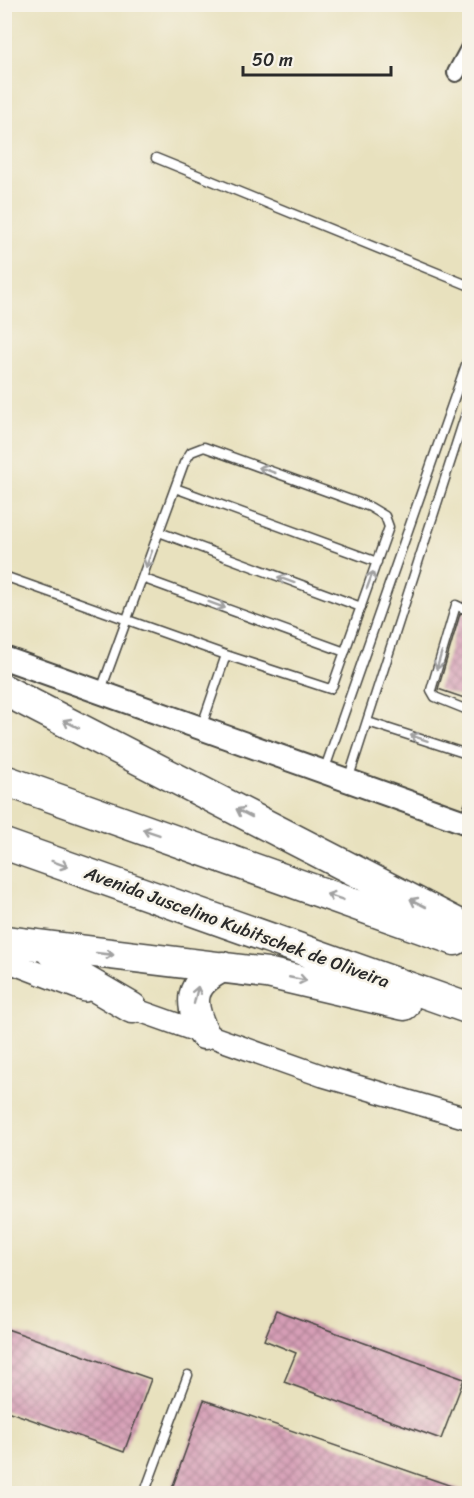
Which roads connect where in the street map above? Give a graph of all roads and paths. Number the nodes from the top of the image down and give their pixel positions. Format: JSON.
{"nodes":[{"id":1,"x":470,"y":47,"type":"edge"},
{"id":2,"x":456,"y":74,"type":"dead end"},
{"id":3,"x":156,"y":158,"type":"dead end"},
{"id":4,"x":470,"y":286,"type":"edge"},
{"id":5,"x":470,"y":353,"type":"edge"},
{"id":6,"x":470,"y":401,"type":"edge"},
{"id":7,"x":176,"y":488,"type":"junction"},
{"id":8,"x":159,"y":532,"type":"junction"},
{"id":9,"x":377,"y":562,"type":"junction"},
{"id":10,"x":4,"y":576,"type":"edge"},
{"id":11,"x":142,"y":578,"type":"junction"},
{"id":12,"x":459,"y":606,"type":"dead end"},
{"id":13,"x":361,"y":607,"type":"junction"},
{"id":14,"x":127,"y":620,"type":"junction"},
{"id":15,"x":345,"y":652,"type":"junction"},
{"id":16,"x":226,"y":655,"type":"junction"},
{"id":17,"x":4,"y":658,"type":"edge"},
{"id":18,"x":4,"y":690,"type":"edge"},
{"id":19,"x":100,"y":692,"type":"junction"},
{"id":20,"x":470,"y":711,"type":"edge"},
{"id":21,"x":368,"y":722,"type":"junction"},
{"id":22,"x":201,"y":728,"type":"junction"},
{"id":23,"x":470,"y":755,"type":"edge"},
{"id":24,"x":324,"y":772,"type":"junction"},
{"id":25,"x":4,"y":780,"type":"edge"},
{"id":26,"x":348,"y":780,"type":"junction"},
{"id":27,"x":467,"y":816,"type":"edge"},
{"id":28,"x":4,"y":844,"type":"edge"},
{"id":29,"x":470,"y":930,"type":"edge"},
{"id":30,"x":4,"y":941,"type":"edge"},
{"id":31,"x":470,"y":945,"type":"edge"},
{"id":32,"x":47,"y":947,"type":"junction"},
{"id":33,"x":4,"y":960,"type":"edge"},
{"id":34,"x":223,"y":967,"type":"junction"},
{"id":35,"x":132,"y":1008,"type":"junction"},
{"id":36,"x":470,"y":1009,"type":"edge"},
{"id":37,"x":470,"y":1024,"type":"edge"},
{"id":38,"x":204,"y":1034,"type":"junction"},
{"id":39,"x":470,"y":1119,"type":"edge"},
{"id":40,"x":188,"y":1375,"type":"dead end"},
{"id":41,"x":144,"y":1494,"type":"edge"}],
"edges":[{"from":1,"to":2,"type":"street"},
{"from":3,"to":4,"type":"lane"},
{"from":5,"to":24,"type":"lane"},
{"from":6,"to":21,"type":"lane"},
{"from":7,"to":8,"type":"lane"},
{"from":7,"to":9,"type":"lane"},
{"from":9,"to":7,"type":"lane","one_way":true},
{"from":8,"to":11,"type":"lane","one_way":true},
{"from":13,"to":8,"type":"lane","one_way":true},
{"from":13,"to":9,"type":"lane","one_way":true},
{"from":10,"to":14,"type":"lane"},
{"from":11,"to":14,"type":"lane"},
{"from":11,"to":15,"type":"lane","one_way":true},
{"from":12,"to":20,"type":"lane","one_way":true},
{"from":13,"to":15,"type":"lane"},
{"from":14,"to":16,"type":"lane"},
{"from":14,"to":19,"type":"lane"},
{"from":15,"to":16,"type":"lane"},
{"from":16,"to":22,"type":"lane"},
{"from":17,"to":19,"type":"main road"},
{"from":29,"to":18,"type":"highway","one_way":true},
{"from":19,"to":22,"type":"main road"},
{"from":23,"to":21,"type":"lane","one_way":true},
{"from":21,"to":26,"type":"lane"},
{"from":22,"to":24,"type":"main road"},
{"from":24,"to":26,"type":"main road"},
{"from":31,"to":25,"type":"highway","one_way":true},
{"from":26,"to":27,"type":"main road"},
{"from":28,"to":36,"type":"highway","name":"Avenida Juscelino Kubitschek de Oliveira","one_way":true},
{"from":30,"to":32,"type":"highway"},
{"from":32,"to":34,"type":"highway","one_way":true},
{"from":32,"to":35,"type":"highway"},
{"from":33,"to":35,"type":"street"},
{"from":34,"to":37,"type":"highway","one_way":true},
{"from":38,"to":34,"type":"highway","one_way":true},
{"from":35,"to":38,"type":"street"},
{"from":38,"to":39,"type":"street"},
{"from":40,"to":41,"type":"lane"}]}
